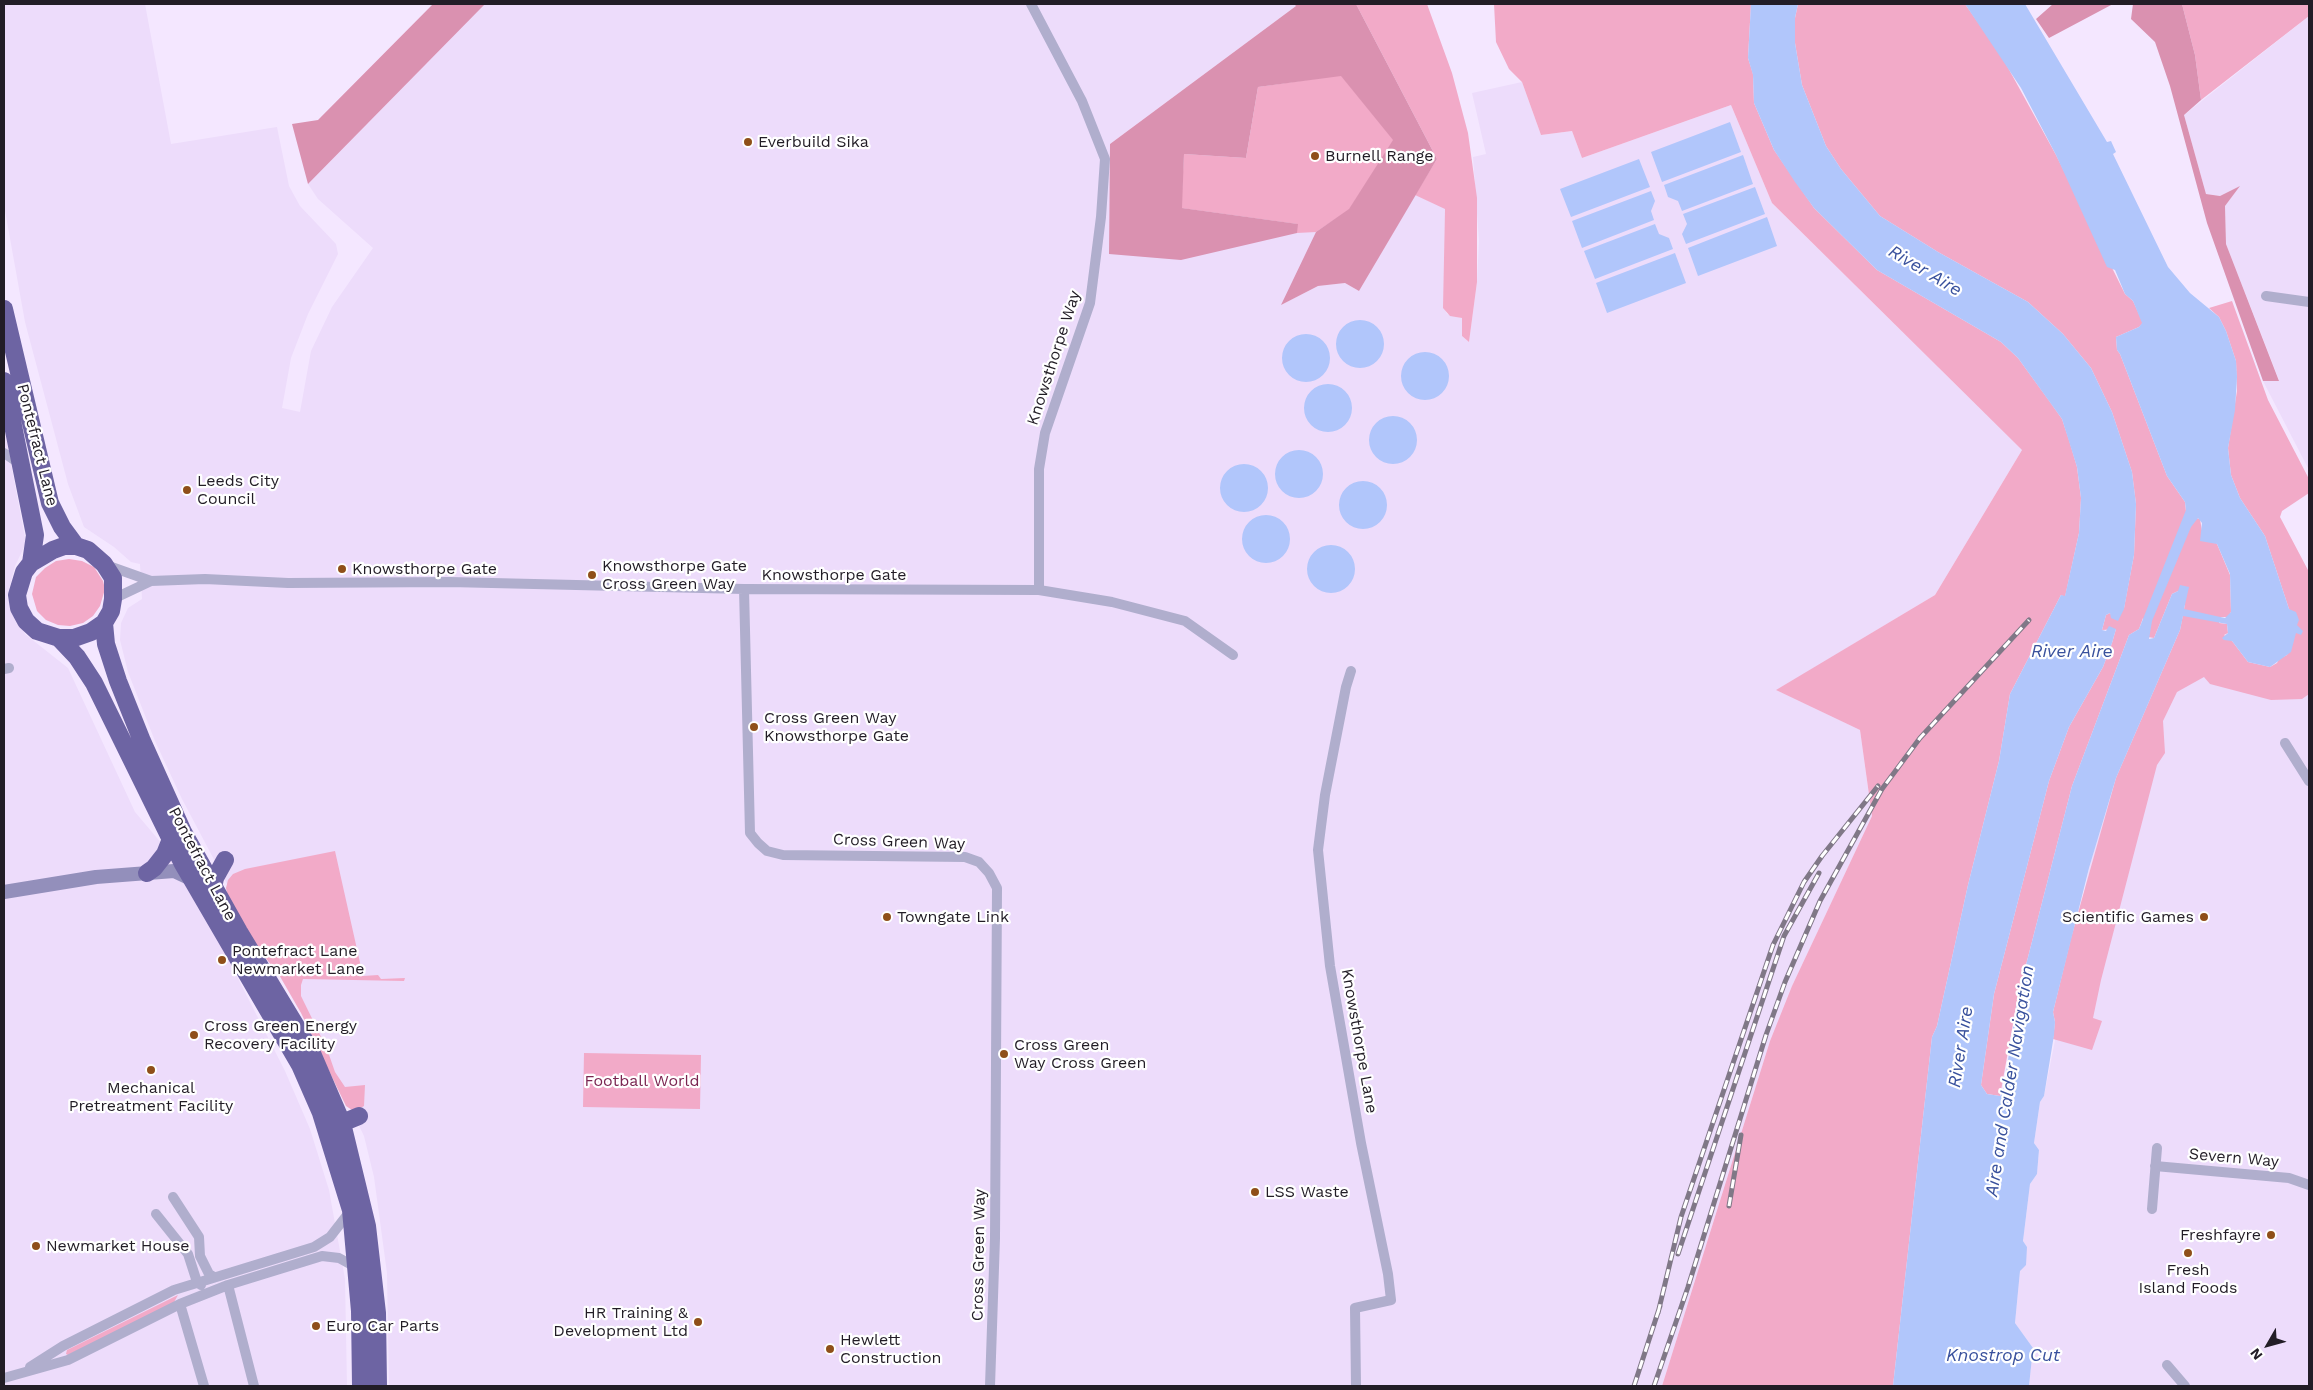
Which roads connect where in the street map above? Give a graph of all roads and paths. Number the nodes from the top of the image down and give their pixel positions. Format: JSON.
{"nodes":[{"id":1,"x":1031,"y":4,"type":"edge"},
{"id":2,"x":2266,"y":296,"type":"dead end"},
{"id":3,"x":2309,"y":302,"type":"edge"},
{"id":4,"x":4,"y":309,"type":"edge"},
{"id":5,"x":4,"y":381,"type":"edge"},
{"id":6,"x":8,"y":421,"type":"edge"},
{"id":7,"x":4,"y":453,"type":"edge"},
{"id":8,"x":21,"y":464,"type":"junction"},
{"id":9,"x":76,"y":546,"type":"junction"},
{"id":10,"x":31,"y":563,"type":"junction"},
{"id":11,"x":104,"y":564,"type":"junction"},
{"id":12,"x":151,"y":581,"type":"junction"},
{"id":13,"x":744,"y":589,"type":"junction"},
{"id":14,"x":1039,"y":590,"type":"junction"},
{"id":15,"x":113,"y":599,"type":"junction"},
{"id":16,"x":104,"y":623,"type":"junction"},
{"id":17,"x":59,"y":638,"type":"junction"},
{"id":18,"x":1233,"y":654,"type":"dead end"},
{"id":19,"x":1351,"y":671,"type":"dead end"},
{"id":20,"x":2284,"y":743,"type":"dead end"},
{"id":21,"x":2309,"y":781,"type":"edge"},
{"id":22,"x":171,"y":840,"type":"junction"},
{"id":23,"x":225,"y":860,"type":"dead end"},
{"id":24,"x":147,"y":872,"type":"junction"},
{"id":25,"x":191,"y":879,"type":"junction"},
{"id":26,"x":213,"y":888,"type":"junction"},
{"id":27,"x":4,"y":892,"type":"edge"},
{"id":28,"x":359,"y":1116,"type":"dead end"},
{"id":29,"x":342,"y":1123,"type":"junction"},
{"id":30,"x":2157,"y":1148,"type":"dead end"},
{"id":31,"x":2156,"y":1166,"type":"junction"},
{"id":32,"x":2309,"y":1185,"type":"edge"},
{"id":33,"x":173,"y":1197,"type":"dead end"},
{"id":34,"x":2152,"y":1209,"type":"dead end"},
{"id":35,"x":351,"y":1210,"type":"junction"},
{"id":36,"x":156,"y":1214,"type":"dead end"},
{"id":37,"x":357,"y":1268,"type":"junction"},
{"id":38,"x":214,"y":1277,"type":"junction"},
{"id":39,"x":192,"y":1284,"type":"junction"},
{"id":40,"x":228,"y":1286,"type":"junction"},
{"id":41,"x":180,"y":1304,"type":"junction"},
{"id":42,"x":58,"y":1349,"type":"junction"},
{"id":43,"x":63,"y":1362,"type":"junction"},
{"id":44,"x":2166,"y":1365,"type":"dead end"},
{"id":45,"x":22,"y":1371,"type":"junction"},
{"id":46,"x":4,"y":1378,"type":"edge"},
{"id":47,"x":204,"y":1386,"type":"edge"},
{"id":48,"x":254,"y":1386,"type":"edge"},
{"id":49,"x":361,"y":1386,"type":"edge"},
{"id":50,"x":378,"y":1386,"type":"edge"},
{"id":51,"x":990,"y":1386,"type":"edge"},
{"id":52,"x":1356,"y":1386,"type":"edge"},
{"id":53,"x":2185,"y":1386,"type":"edge"}],
"edges":[{"from":1,"to":14,"type":"street","name":"Knowsthorpe Way"},
{"from":2,"to":3,"type":"street"},
{"from":4,"to":9,"type":"highway","name":"Pontefract Lane"},
{"from":5,"to":6,"type":"highway","name":"Pontefract Lane"},
{"from":6,"to":8,"type":"highway","name":"Pontefract Lane"},
{"from":7,"to":8,"type":"street"},
{"from":8,"to":10,"type":"highway","name":"Pontefract Lane"},
{"from":9,"to":10,"type":"highway"},
{"from":9,"to":11,"type":"highway"},
{"from":10,"to":17,"type":"highway"},
{"from":11,"to":12,"type":"street","name":"Knowsthorpe Gate"},
{"from":11,"to":15,"type":"highway"},
{"from":12,"to":13,"type":"street","name":"Knowsthorpe Gate"},
{"from":12,"to":15,"type":"street","name":"Knowsthorpe Gate"},
{"from":13,"to":14,"type":"street","name":"Knowsthorpe Gate"},
{"from":13,"to":51,"type":"street","name":"Cross Green Way"},
{"from":14,"to":18,"type":"street","name":"Knowsthorpe Gate"},
{"from":15,"to":16,"type":"highway"},
{"from":16,"to":17,"type":"highway"},
{"from":16,"to":26,"type":"highway","name":"Pontefract Lane"},
{"from":17,"to":22,"type":"highway","name":"Pontefract Lane"},
{"from":19,"to":52,"type":"street","name":"Knowsthorpe Lane"},
{"from":20,"to":21,"type":"street"},
{"from":22,"to":24,"type":"highway"},
{"from":22,"to":25,"type":"highway","name":"Pontefract Lane"},
{"from":23,"to":26,"type":"highway"},
{"from":24,"to":25,"type":"street"},
{"from":24,"to":27,"type":"street"},
{"from":25,"to":35,"type":"highway","name":"Pontefract Lane"},
{"from":26,"to":29,"type":"highway","name":"Pontefract Lane"},
{"from":28,"to":29,"type":"highway"},
{"from":29,"to":50,"type":"highway","name":"Pontefract Lane"},
{"from":30,"to":31,"type":"street"},
{"from":31,"to":32,"type":"street","name":"Severn Way"},
{"from":31,"to":34,"type":"street"},
{"from":33,"to":38,"type":"street"},
{"from":35,"to":37,"type":"highway","name":"Pontefract Lane"},
{"from":35,"to":38,"type":"street"},
{"from":36,"to":39,"type":"street"},
{"from":37,"to":40,"type":"street"},
{"from":37,"to":49,"type":"highway","name":"Pontefract Lane"},
{"from":38,"to":39,"type":"street"},
{"from":39,"to":40,"type":"street"},
{"from":39,"to":41,"type":"street"},
{"from":39,"to":42,"type":"street"},
{"from":40,"to":41,"type":"street"},
{"from":40,"to":48,"type":"street"},
{"from":41,"to":43,"type":"street"},
{"from":41,"to":47,"type":"street"},
{"from":42,"to":43,"type":"street"},
{"from":42,"to":45,"type":"street"},
{"from":43,"to":45,"type":"street"},
{"from":44,"to":53,"type":"street"},
{"from":45,"to":46,"type":"street"}]}
